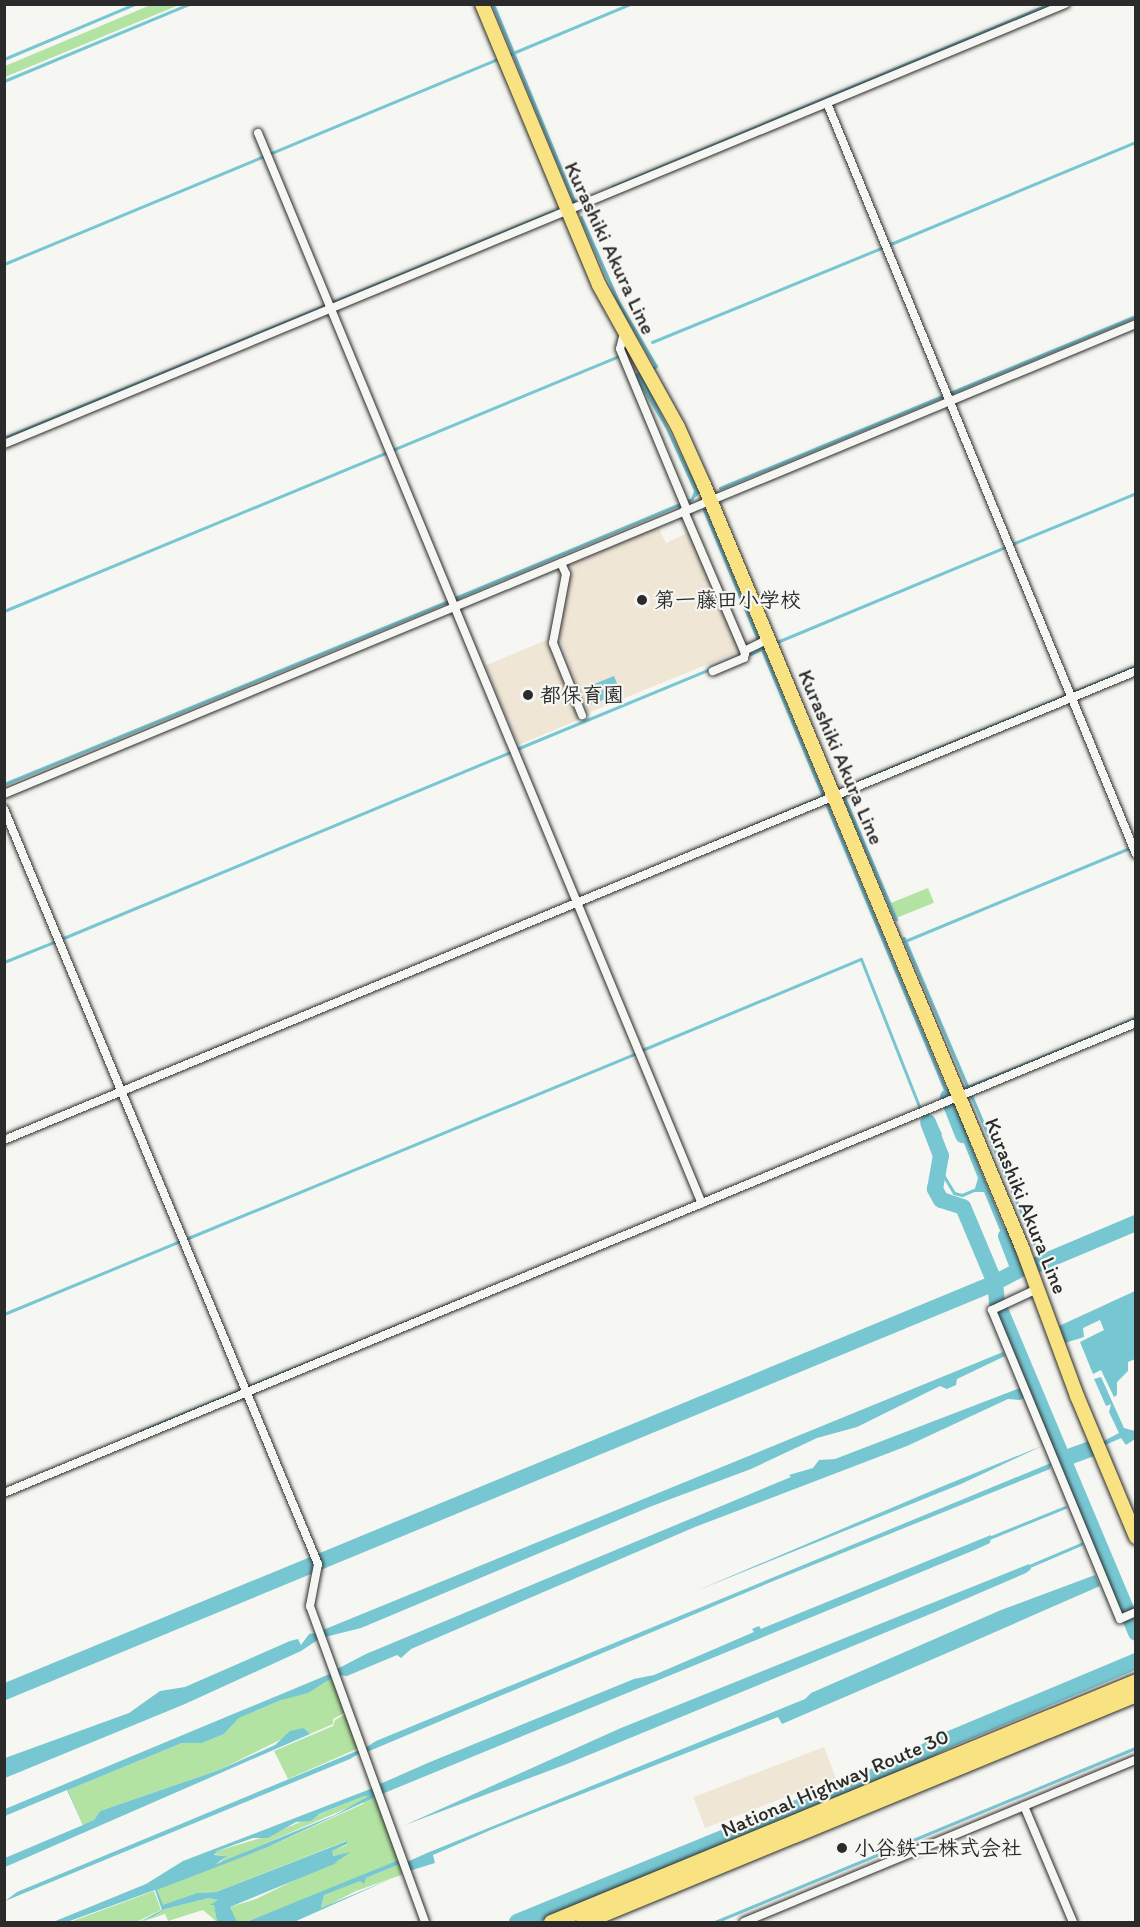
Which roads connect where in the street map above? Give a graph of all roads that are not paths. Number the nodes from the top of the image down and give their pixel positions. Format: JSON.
{"nodes":[{"id":1,"x":482,"y":4,"type":"edge"},
{"id":2,"x":1065,"y":4,"type":"edge"},
{"id":3,"x":827,"y":103,"type":"junction"},
{"id":4,"x":258,"y":134,"type":"dead end"},
{"id":5,"x":568,"y":212,"type":"junction"},
{"id":6,"x":330,"y":304,"type":"junction"},
{"id":7,"x":1136,"y":324,"type":"edge"},
{"id":8,"x":624,"y":333,"type":"junction"},
{"id":9,"x":948,"y":397,"type":"junction"},
{"id":10,"x":4,"y":444,"type":"edge"},
{"id":11,"x":711,"y":500,"type":"junction"},
{"id":12,"x":685,"y":506,"type":"junction"},
{"id":13,"x":561,"y":563,"type":"junction"},
{"id":14,"x":455,"y":606,"type":"junction"},
{"id":15,"x":762,"y":643,"type":"junction"},
{"id":16,"x":744,"y":651,"type":"junction"},
{"id":17,"x":713,"y":671,"type":"dead end"},
{"id":18,"x":1136,"y":671,"type":"edge"},
{"id":19,"x":1070,"y":695,"type":"junction"},
{"id":20,"x":582,"y":716,"type":"dead end"},
{"id":21,"x":4,"y":795,"type":"edge"},
{"id":22,"x":828,"y":800,"type":"junction"},
{"id":23,"x":4,"y":809,"type":"edge"},
{"id":24,"x":1136,"y":854,"type":"edge"},
{"id":25,"x":579,"y":903,"type":"junction"},
{"id":26,"x":1136,"y":1023,"type":"edge"},
{"id":27,"x":122,"y":1092,"type":"junction"},
{"id":28,"x":960,"y":1097,"type":"junction"},
{"id":29,"x":4,"y":1140,"type":"edge"},
{"id":30,"x":702,"y":1204,"type":"junction"},
{"id":31,"x":1037,"y":1289,"type":"junction"},
{"id":32,"x":245,"y":1390,"type":"junction"},
{"id":33,"x":4,"y":1493,"type":"edge"},
{"id":34,"x":1136,"y":1537,"type":"edge"},
{"id":35,"x":1134,"y":1612,"type":"edge"},
{"id":36,"x":1136,"y":1681,"type":"edge"},
{"id":37,"x":1136,"y":1694,"type":"edge"},
{"id":38,"x":1136,"y":1760,"type":"edge"},
{"id":39,"x":1024,"y":1806,"type":"junction"},
{"id":40,"x":425,"y":1923,"type":"edge"},
{"id":41,"x":551,"y":1923,"type":"edge"},
{"id":42,"x":583,"y":1923,"type":"edge"},
{"id":43,"x":744,"y":1923,"type":"edge"},
{"id":44,"x":1073,"y":1923,"type":"edge"}],
"edges":[{"from":1,"to":5,"type":"main road","name":"Kurashiki Akura Line"},
{"from":2,"to":3,"type":"street"},
{"from":3,"to":5,"type":"street"},
{"from":3,"to":9,"type":"street"},
{"from":4,"to":6,"type":"street"},
{"from":5,"to":6,"type":"street"},
{"from":5,"to":8,"type":"main road","name":"Kurashiki Akura Line"},
{"from":6,"to":10,"type":"street"},
{"from":6,"to":14,"type":"street"},
{"from":7,"to":9,"type":"street"},
{"from":8,"to":11,"type":"main road","name":"Kurashiki Akura Line"},
{"from":8,"to":12,"type":"street"},
{"from":9,"to":11,"type":"street"},
{"from":9,"to":19,"type":"street"},
{"from":11,"to":12,"type":"street"},
{"from":11,"to":15,"type":"main road","name":"Kurashiki Akura Line"},
{"from":12,"to":13,"type":"street"},
{"from":12,"to":16,"type":"street"},
{"from":13,"to":14,"type":"street"},
{"from":13,"to":20,"type":"street"},
{"from":14,"to":21,"type":"street"},
{"from":14,"to":25,"type":"street"},
{"from":15,"to":16,"type":"street"},
{"from":15,"to":22,"type":"main road","name":"Kurashiki Akura Line"},
{"from":16,"to":17,"type":"street"},
{"from":18,"to":19,"type":"street"},
{"from":19,"to":22,"type":"street"},
{"from":19,"to":24,"type":"street"},
{"from":22,"to":25,"type":"street"},
{"from":22,"to":28,"type":"main road","name":"Kurashiki Akura Line"},
{"from":23,"to":27,"type":"street"},
{"from":25,"to":27,"type":"street"},
{"from":25,"to":30,"type":"street"},
{"from":26,"to":28,"type":"street"},
{"from":27,"to":29,"type":"street"},
{"from":27,"to":32,"type":"street"},
{"from":28,"to":30,"type":"street"},
{"from":28,"to":31,"type":"main road","name":"Kurashiki Akura Line"},
{"from":30,"to":32,"type":"street"},
{"from":31,"to":34,"type":"main road","name":"Kurashiki Akura Line"},
{"from":31,"to":35,"type":"street"},
{"from":32,"to":33,"type":"street"},
{"from":32,"to":40,"type":"street"},
{"from":36,"to":41,"type":"highway","name":"National Highway Route 30"},
{"from":37,"to":42,"type":"highway","name":"National Highway Route 30"},
{"from":38,"to":39,"type":"street"},
{"from":39,"to":43,"type":"street"},
{"from":39,"to":44,"type":"street"}]}
